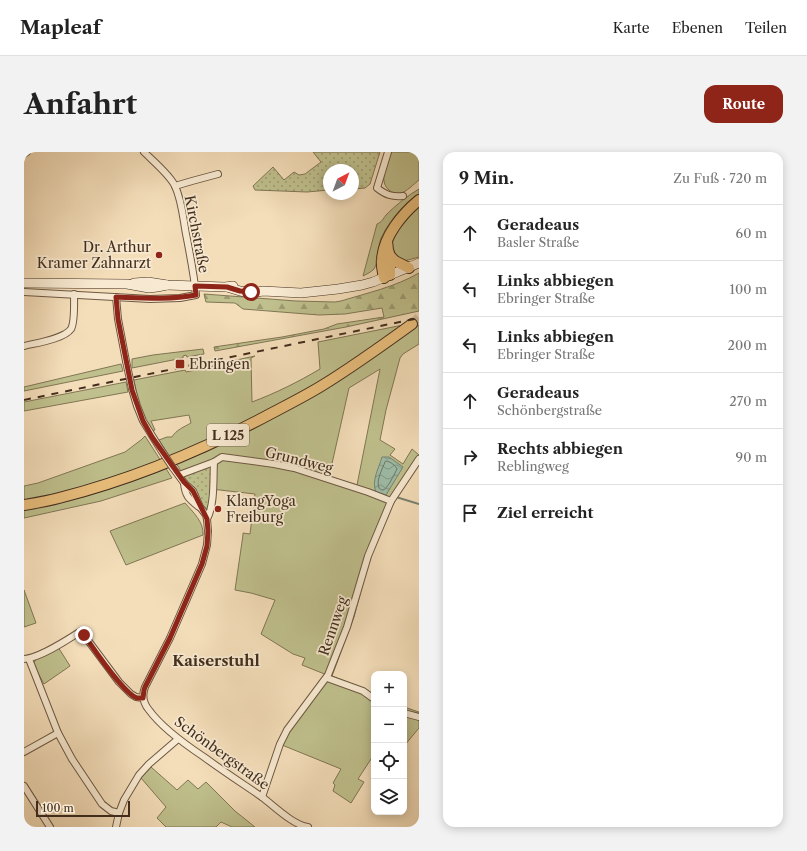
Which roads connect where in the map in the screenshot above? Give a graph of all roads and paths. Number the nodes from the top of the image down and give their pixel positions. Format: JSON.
{"nodes":[{"id":1,"x":27,"y":152,"type":"edge"},
{"id":2,"x":144,"y":152,"type":"edge"},
{"id":3,"x":388,"y":152,"type":"edge"},
{"id":4,"x":24,"y":154,"type":"edge"},
{"id":5,"x":218,"y":174,"type":"dead end"},
{"id":6,"x":175,"y":186,"type":"junction"},
{"id":7,"x":404,"y":196,"type":"dead end"},
{"id":8,"x":419,"y":200,"type":"edge"},
{"id":9,"x":387,"y":241,"type":"junction"},
{"id":10,"x":390,"y":256,"type":"junction"},
{"id":11,"x":419,"y":263,"type":"edge"},
{"id":12,"x":409,"y":268,"type":"junction"},
{"id":13,"x":387,"y":277,"type":"junction"},
{"id":14,"x":24,"y":282,"type":"edge"},
{"id":15,"x":195,"y":286,"type":"junction"},
{"id":16,"x":24,"y":292,"type":"edge"},
{"id":17,"x":74,"y":294,"type":"junction"},
{"id":18,"x":116,"y":297,"type":"junction"},
{"id":19,"x":412,"y":324,"type":"tunnel mouth"},
{"id":20,"x":24,"y":346,"type":"edge"},
{"id":21,"x":419,"y":459,"type":"edge"},
{"id":22,"x":214,"y":462,"type":"junction"},
{"id":23,"x":179,"y":476,"type":"junction"},
{"id":24,"x":391,"y":501,"type":"junction"},
{"id":25,"x":24,"y":505,"type":"edge"},
{"id":26,"x":207,"y":519,"type":"junction"},
{"id":27,"x":27,"y":659,"type":"edge"},
{"id":28,"x":326,"y":678,"type":"junction"},
{"id":29,"x":371,"y":697,"type":"edge"},
{"id":30,"x":143,"y":698,"type":"junction"},
{"id":31,"x":407,"y":714,"type":"edge"},
{"id":32,"x":419,"y":717,"type":"edge"},
{"id":33,"x":58,"y":733,"type":"junction"},
{"id":34,"x":178,"y":738,"type":"junction"},
{"id":35,"x":24,"y":752,"type":"edge"},
{"id":36,"x":24,"y":786,"type":"edge"},
{"id":37,"x":262,"y":797,"type":"junction"},
{"id":38,"x":119,"y":813,"type":"junction"},
{"id":39,"x":299,"y":826,"type":"edge"},
{"id":40,"x":50,"y":827,"type":"edge"},
{"id":41,"x":116,"y":827,"type":"edge"},
{"id":42,"x":308,"y":827,"type":"edge"}],
"edges":[{"from":1,"to":4,"type":"street"},
{"from":2,"to":6,"type":"street","name":"Kirchstraße"},
{"from":3,"to":7,"type":"street"},
{"from":5,"to":6,"type":"street"},
{"from":6,"to":15,"type":"street","name":"Kirchstraße"},
{"from":8,"to":9,"type":"main road"},
{"from":9,"to":10,"type":"main road"},
{"from":9,"to":13,"type":"main road"},
{"from":10,"to":12,"type":"main road"},
{"from":10,"to":13,"type":"main road"},
{"from":11,"to":12,"type":"main road"},
{"from":12,"to":13,"type":"main road"},
{"from":13,"to":15,"type":"main road"},
{"from":14,"to":15,"type":"main road"},
{"from":15,"to":18,"type":"street"},
{"from":16,"to":17,"type":"street"},
{"from":17,"to":18,"type":"street"},
{"from":17,"to":20,"type":"street"},
{"from":18,"to":23,"type":"street","bridge":true},
{"from":19,"to":25,"type":"main road","number":"L 125"},
{"from":21,"to":24,"type":"street","name":"Rennweg"},
{"from":22,"to":23,"type":"street","name":"Grundweg"},
{"from":22,"to":24,"type":"street","name":"Grundweg"},
{"from":22,"to":26,"type":"street"},
{"from":23,"to":26,"type":"street"},
{"from":24,"to":28,"type":"street","name":"Rennweg"},
{"from":26,"to":30,"type":"street"},
{"from":27,"to":30,"type":"street"},
{"from":27,"to":33,"type":"street"},
{"from":28,"to":29,"type":"street"},
{"from":28,"to":37,"type":"street","name":"Rennweg"},
{"from":30,"to":34,"type":"street","name":"Schönbergstraße"},
{"from":31,"to":32,"type":"street"},
{"from":33,"to":35,"type":"street"},
{"from":33,"to":38,"type":"street"},
{"from":34,"to":37,"type":"street","name":"Schönbergstraße"},
{"from":34,"to":38,"type":"street"},
{"from":36,"to":40,"type":"street"},
{"from":37,"to":39,"type":"street","name":"Schönbergstraße"},
{"from":38,"to":41,"type":"street"},
{"from":39,"to":42,"type":"street","name":"Schönbergstraße"}]}
